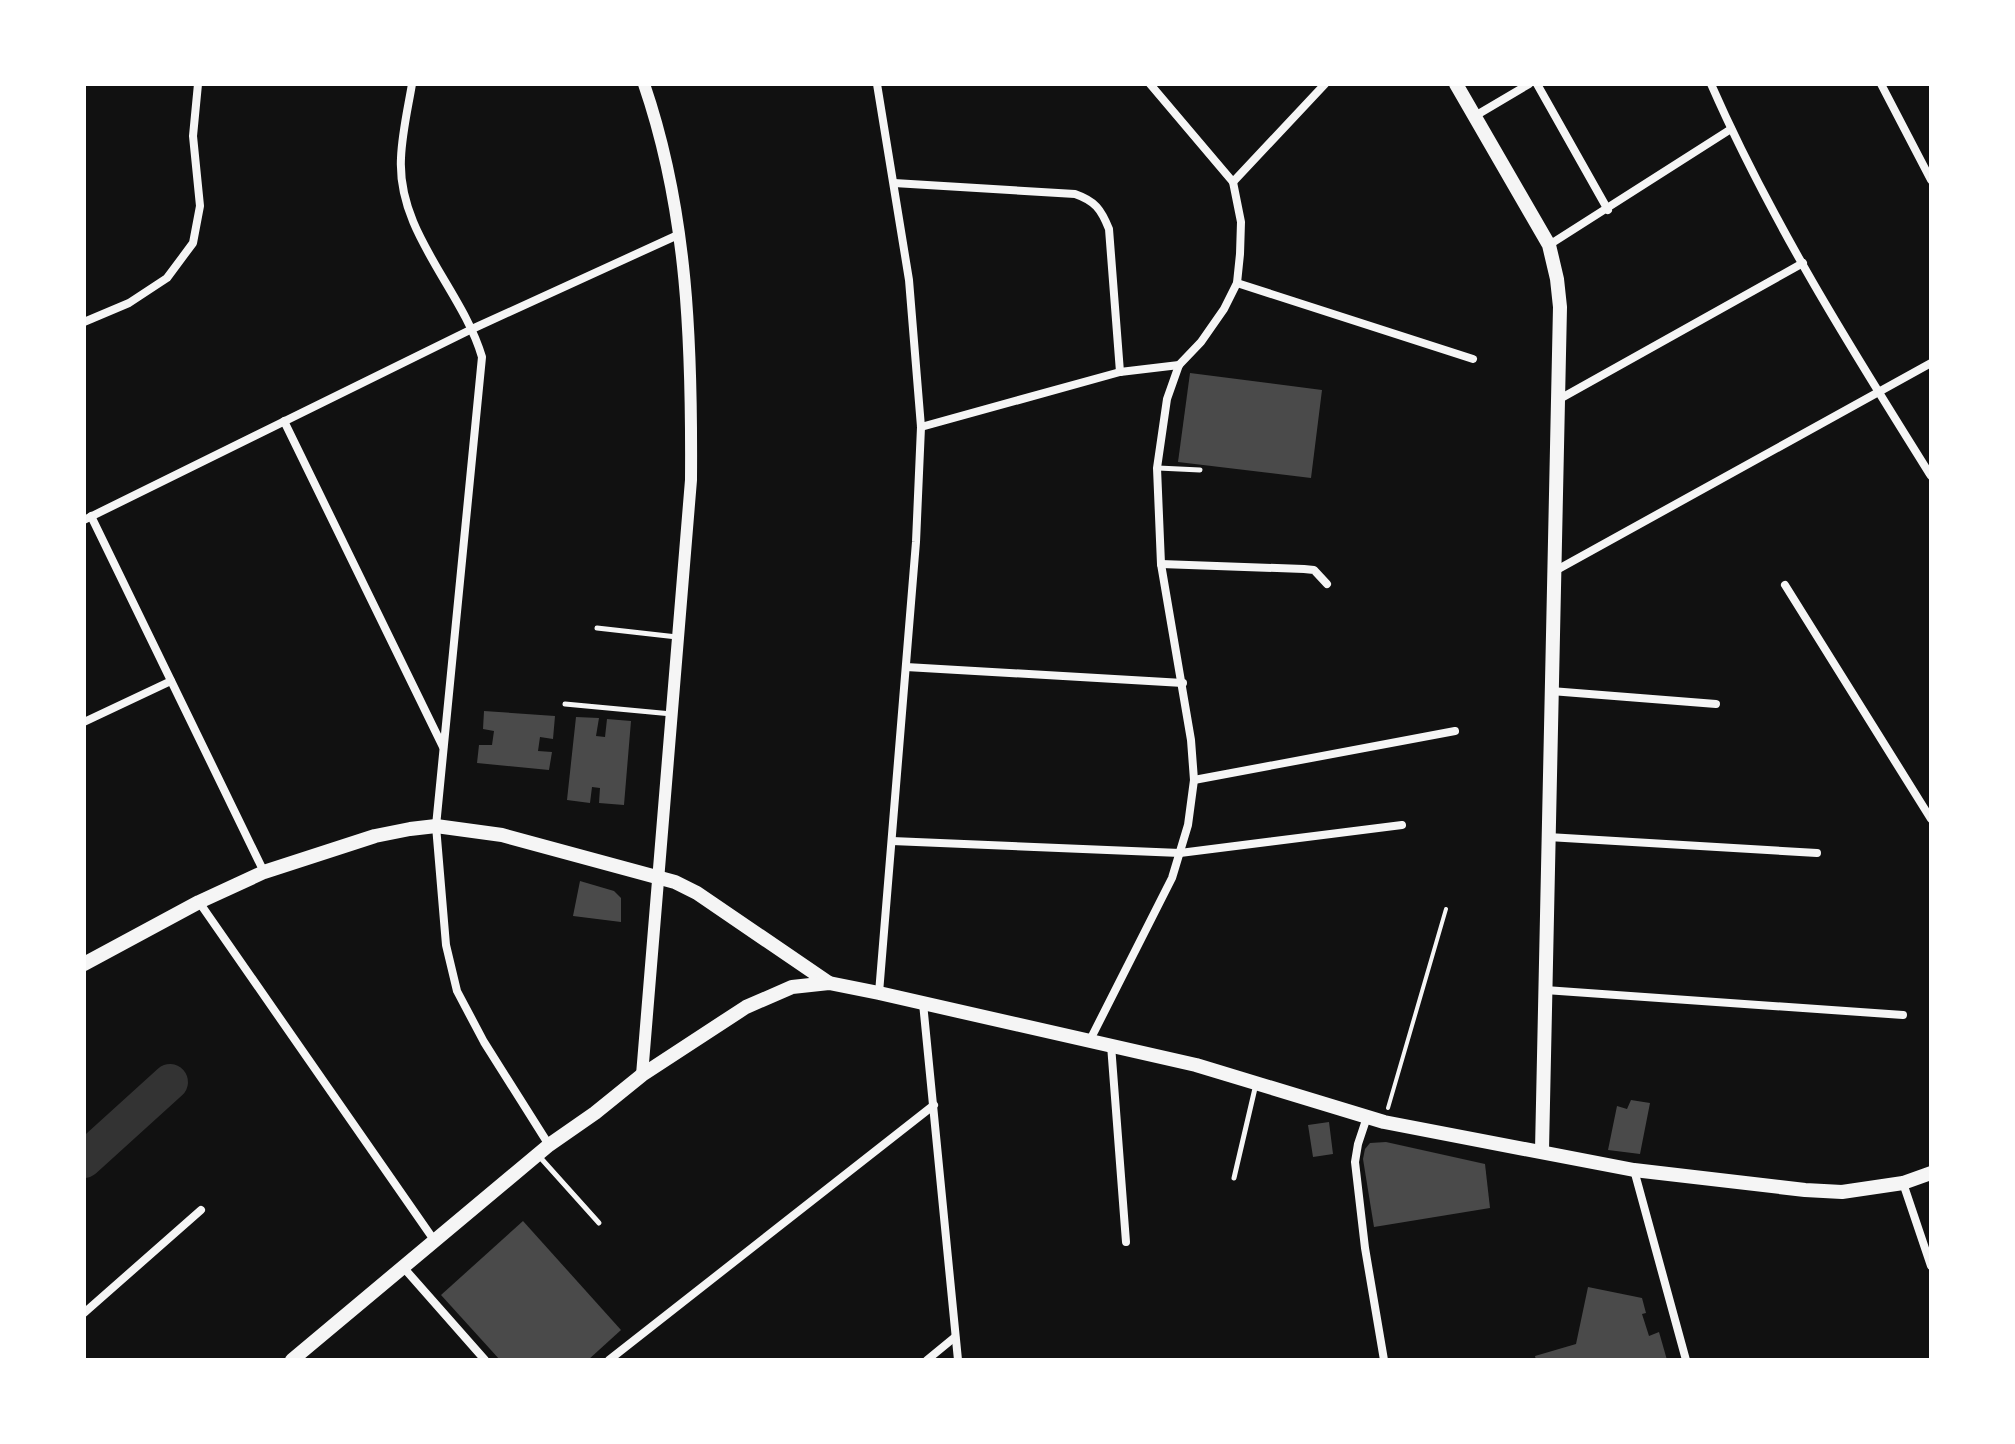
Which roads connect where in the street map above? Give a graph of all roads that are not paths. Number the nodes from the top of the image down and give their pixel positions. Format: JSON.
{"nodes":[{"id":1,"x":198,"y":84,"type":"edge"},
{"id":2,"x":412,"y":84,"type":"edge"},
{"id":3,"x":644,"y":84,"type":"edge"},
{"id":4,"x":877,"y":84,"type":"edge"},
{"id":5,"x":1150,"y":84,"type":"edge"},
{"id":6,"x":1325,"y":84,"type":"edge"},
{"id":7,"x":1456,"y":84,"type":"edge"},
{"id":8,"x":1529,"y":84,"type":"edge"},
{"id":9,"x":1537,"y":84,"type":"edge"},
{"id":10,"x":1711,"y":84,"type":"edge"},
{"id":11,"x":1881,"y":84,"type":"edge"},
{"id":12,"x":1475,"y":116,"type":"junction"},
{"id":13,"x":1731,"y":129,"type":"junction"},
{"id":14,"x":1931,"y":180,"type":"edge"},
{"id":15,"x":1233,"y":182,"type":"junction"},
{"id":16,"x":894,"y":183,"type":"junction"},
{"id":17,"x":1608,"y":210,"type":"junction"},
{"id":18,"x":680,"y":234,"type":"junction"},
{"id":19,"x":1549,"y":245,"type":"junction"},
{"id":20,"x":1803,"y":263,"type":"junction"},
{"id":21,"x":1237,"y":283,"type":"junction"},
{"id":22,"x":84,"y":322,"type":"edge"},
{"id":23,"x":472,"y":329,"type":"junction"},
{"id":24,"x":1473,"y":359,"type":"dead end"},
{"id":25,"x":1931,"y":363,"type":"edge"},
{"id":26,"x":1179,"y":365,"type":"junction"},
{"id":27,"x":1120,"y":372,"type":"junction"},
{"id":28,"x":1879,"y":393,"type":"junction"},
{"id":29,"x":1556,"y":401,"type":"junction"},
{"id":30,"x":284,"y":421,"type":"junction"},
{"id":31,"x":921,"y":427,"type":"junction"},
{"id":32,"x":1157,"y":468,"type":"junction"},
{"id":33,"x":1200,"y":470,"type":"dead end"},
{"id":34,"x":1931,"y":476,"type":"edge"},
{"id":35,"x":87,"y":518,"type":"edge"},
{"id":36,"x":1161,"y":564,"type":"junction"},
{"id":37,"x":1553,"y":573,"type":"junction"},
{"id":38,"x":1327,"y":584,"type":"dead end"},
{"id":39,"x":1785,"y":585,"type":"dead end"},
{"id":40,"x":597,"y":628,"type":"dead end"},
{"id":41,"x":678,"y":637,"type":"junction"},
{"id":42,"x":906,"y":667,"type":"junction"},
{"id":43,"x":171,"y":681,"type":"junction"},
{"id":44,"x":1183,"y":683,"type":"junction"},
{"id":45,"x":1550,"y":691,"type":"junction"},
{"id":46,"x":565,"y":704,"type":"dead end"},
{"id":47,"x":1716,"y":704,"type":"dead end"},
{"id":48,"x":673,"y":714,"type":"junction"},
{"id":49,"x":84,"y":722,"type":"edge"},
{"id":50,"x":1455,"y":731,"type":"dead end"},
{"id":51,"x":444,"y":750,"type":"junction"},
{"id":52,"x":1194,"y":780,"type":"junction"},
{"id":53,"x":1931,"y":819,"type":"edge"},
{"id":54,"x":1402,"y":825,"type":"dead end"},
{"id":55,"x":436,"y":826,"type":"junction"},
{"id":56,"x":1548,"y":837,"type":"junction"},
{"id":57,"x":892,"y":841,"type":"junction"},
{"id":58,"x":1180,"y":853,"type":"junction"},
{"id":59,"x":1817,"y":853,"type":"dead end"},
{"id":60,"x":264,"y":872,"type":"junction"},
{"id":61,"x":658,"y":876,"type":"junction"},
{"id":62,"x":199,"y":902,"type":"junction"},
{"id":63,"x":84,"y":964,"type":"edge"},
{"id":64,"x":829,"y":983,"type":"junction"},
{"id":65,"x":1545,"y":990,"type":"junction"},
{"id":66,"x":879,"y":993,"type":"junction"},
{"id":67,"x":923,"y":1002,"type":"junction"},
{"id":68,"x":1903,"y":1015,"type":"dead end"},
{"id":69,"x":1090,"y":1040,"type":"junction"},
{"id":70,"x":1111,"y":1045,"type":"junction"},
{"id":71,"x":642,"y":1075,"type":"junction"},
{"id":72,"x":1256,"y":1083,"type":"junction"},
{"id":73,"x":934,"y":1105,"type":"junction"},
{"id":74,"x":1367,"y":1117,"type":"junction"},
{"id":75,"x":543,"y":1150,"type":"junction"},
{"id":76,"x":1542,"y":1150,"type":"junction"},
{"id":77,"x":1634,"y":1170,"type":"junction"},
{"id":78,"x":1931,"y":1173,"type":"edge"},
{"id":79,"x":1234,"y":1178,"type":"dead end"},
{"id":80,"x":1903,"y":1183,"type":"junction"},
{"id":81,"x":201,"y":1210,"type":"dead end"},
{"id":82,"x":599,"y":1223,"type":"dead end"},
{"id":83,"x":434,"y":1240,"type":"junction"},
{"id":84,"x":1126,"y":1242,"type":"dead end"},
{"id":85,"x":1931,"y":1266,"type":"edge"},
{"id":86,"x":403,"y":1267,"type":"junction"},
{"id":87,"x":84,"y":1313,"type":"edge"},
{"id":88,"x":955,"y":1337,"type":"junction"},
{"id":89,"x":292,"y":1360,"type":"edge"},
{"id":90,"x":485,"y":1360,"type":"edge"},
{"id":91,"x":609,"y":1360,"type":"edge"},
{"id":92,"x":927,"y":1360,"type":"edge"},
{"id":93,"x":958,"y":1360,"type":"edge"},
{"id":94,"x":1384,"y":1360,"type":"edge"},
{"id":95,"x":1686,"y":1360,"type":"edge"}],
"edges":[{"from":1,"to":22,"type":"street"},
{"from":2,"to":23,"type":"street"},
{"from":3,"to":18,"type":"street"},
{"from":4,"to":16,"type":"street"},
{"from":5,"to":15,"type":"street"},
{"from":6,"to":15,"type":"street"},
{"from":7,"to":12,"type":"main road"},
{"from":8,"to":12,"type":"street"},
{"from":9,"to":17,"type":"street"},
{"from":10,"to":13,"type":"street"},
{"from":11,"to":14,"type":"street"},
{"from":12,"to":19,"type":"main road"},
{"from":13,"to":17,"type":"street"},
{"from":13,"to":20,"type":"street"},
{"from":15,"to":21,"type":"street"},
{"from":16,"to":27,"type":"street"},
{"from":16,"to":31,"type":"street"},
{"from":17,"to":19,"type":"street"},
{"from":18,"to":23,"type":"street"},
{"from":18,"to":41,"type":"street"},
{"from":19,"to":29,"type":"main road"},
{"from":20,"to":28,"type":"street"},
{"from":20,"to":29,"type":"street"},
{"from":21,"to":24,"type":"street"},
{"from":21,"to":26,"type":"street"},
{"from":23,"to":30,"type":"street"},
{"from":23,"to":51,"type":"street"},
{"from":25,"to":28,"type":"street"},
{"from":26,"to":27,"type":"street"},
{"from":26,"to":32,"type":"street"},
{"from":27,"to":31,"type":"street"},
{"from":28,"to":34,"type":"street"},
{"from":28,"to":37,"type":"street"},
{"from":29,"to":37,"type":"main road"},
{"from":30,"to":35,"type":"street"},
{"from":30,"to":51,"type":"street"},
{"from":31,"to":42,"type":"street"},
{"from":32,"to":33,"type":"lane"},
{"from":32,"to":36,"type":"street"},
{"from":35,"to":43,"type":"street"},
{"from":36,"to":38,"type":"street"},
{"from":36,"to":44,"type":"street"},
{"from":37,"to":45,"type":"main road"},
{"from":39,"to":53,"type":"street"},
{"from":40,"to":41,"type":"lane"},
{"from":41,"to":48,"type":"street"},
{"from":42,"to":44,"type":"street"},
{"from":42,"to":57,"type":"street"},
{"from":43,"to":49,"type":"street"},
{"from":43,"to":60,"type":"street"},
{"from":44,"to":52,"type":"street"},
{"from":45,"to":47,"type":"street"},
{"from":45,"to":56,"type":"main road"},
{"from":46,"to":48,"type":"lane"},
{"from":48,"to":61,"type":"street"},
{"from":50,"to":52,"type":"street"},
{"from":51,"to":55,"type":"street"},
{"from":52,"to":58,"type":"street"},
{"from":54,"to":58,"type":"street"},
{"from":55,"to":60,"type":"main road"},
{"from":55,"to":61,"type":"main road"},
{"from":55,"to":75,"type":"street"},
{"from":56,"to":59,"type":"street"},
{"from":56,"to":65,"type":"main road"},
{"from":57,"to":58,"type":"street"},
{"from":57,"to":66,"type":"street"},
{"from":58,"to":69,"type":"street"},
{"from":60,"to":62,"type":"main road"},
{"from":61,"to":64,"type":"main road"},
{"from":61,"to":71,"type":"street"},
{"from":62,"to":63,"type":"main road"},
{"from":62,"to":83,"type":"street"},
{"from":64,"to":66,"type":"main road"},
{"from":64,"to":71,"type":"main road"},
{"from":65,"to":68,"type":"street"},
{"from":65,"to":76,"type":"main road"},
{"from":66,"to":67,"type":"main road"},
{"from":67,"to":69,"type":"main road"},
{"from":67,"to":73,"type":"street"},
{"from":69,"to":70,"type":"main road"},
{"from":70,"to":72,"type":"main road"},
{"from":70,"to":84,"type":"street"},
{"from":71,"to":75,"type":"main road"},
{"from":72,"to":74,"type":"main road"},
{"from":72,"to":79,"type":"lane"},
{"from":73,"to":88,"type":"street"},
{"from":73,"to":91,"type":"street"},
{"from":74,"to":76,"type":"main road"},
{"from":74,"to":94,"type":"street"},
{"from":75,"to":82,"type":"lane"},
{"from":75,"to":83,"type":"main road"},
{"from":76,"to":77,"type":"main road"},
{"from":77,"to":80,"type":"main road"},
{"from":77,"to":95,"type":"street"},
{"from":78,"to":80,"type":"main road"},
{"from":80,"to":85,"type":"street"},
{"from":81,"to":87,"type":"street"},
{"from":83,"to":86,"type":"main road"},
{"from":86,"to":89,"type":"main road"},
{"from":86,"to":90,"type":"street"},
{"from":88,"to":92,"type":"street"},
{"from":88,"to":93,"type":"street"}]}
